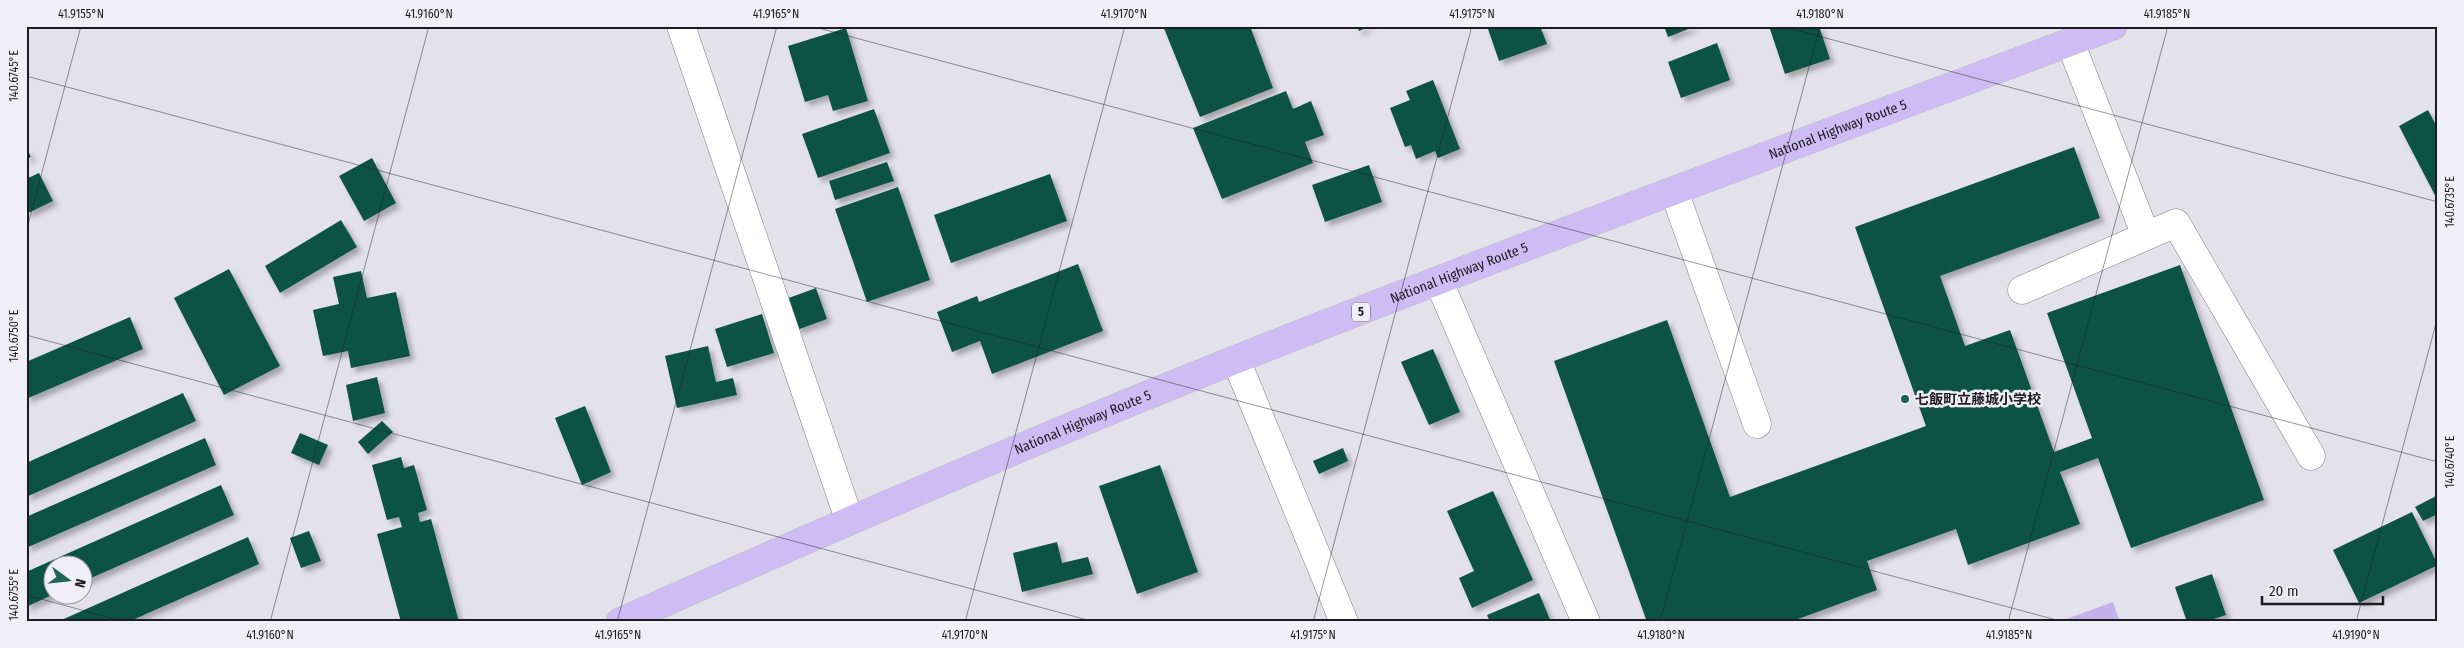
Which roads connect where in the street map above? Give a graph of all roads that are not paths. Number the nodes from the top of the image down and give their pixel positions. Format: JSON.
{"nodes":[{"id":1,"x":682,"y":26,"type":"edge"},
{"id":2,"x":2112,"y":26,"type":"edge"},
{"id":3,"x":2070,"y":42,"type":"junction"},
{"id":4,"x":1674,"y":190,"type":"junction"},
{"id":5,"x":2146,"y":236,"type":"junction"},
{"id":6,"x":1438,"y":282,"type":"junction"},
{"id":7,"x":2022,"y":290,"type":"dead end"},
{"id":8,"x":1236,"y":360,"type":"junction"},
{"id":9,"x":1757,"y":424,"type":"dead end"},
{"id":10,"x":2311,"y":456,"type":"dead end"},
{"id":11,"x":849,"y":520,"type":"junction"},
{"id":12,"x":620,"y":622,"type":"edge"},
{"id":13,"x":1344,"y":622,"type":"edge"},
{"id":14,"x":1586,"y":622,"type":"edge"}],
"edges":[{"from":1,"to":11,"type":"street"},
{"from":2,"to":3,"type":"highway","name":"National Highway Route 5","number":"5"},
{"from":3,"to":4,"type":"highway","name":"National Highway Route 5","number":"5"},
{"from":3,"to":5,"type":"street"},
{"from":4,"to":6,"type":"highway","name":"National Highway Route 5","number":"5"},
{"from":4,"to":9,"type":"street"},
{"from":5,"to":7,"type":"street"},
{"from":5,"to":10,"type":"street"},
{"from":6,"to":8,"type":"highway","name":"National Highway Route 5","number":"5"},
{"from":6,"to":14,"type":"street"},
{"from":8,"to":11,"type":"highway","name":"National Highway Route 5","number":"5"},
{"from":8,"to":13,"type":"street"},
{"from":11,"to":12,"type":"highway","name":"National Highway Route 5","number":"5"}]}
